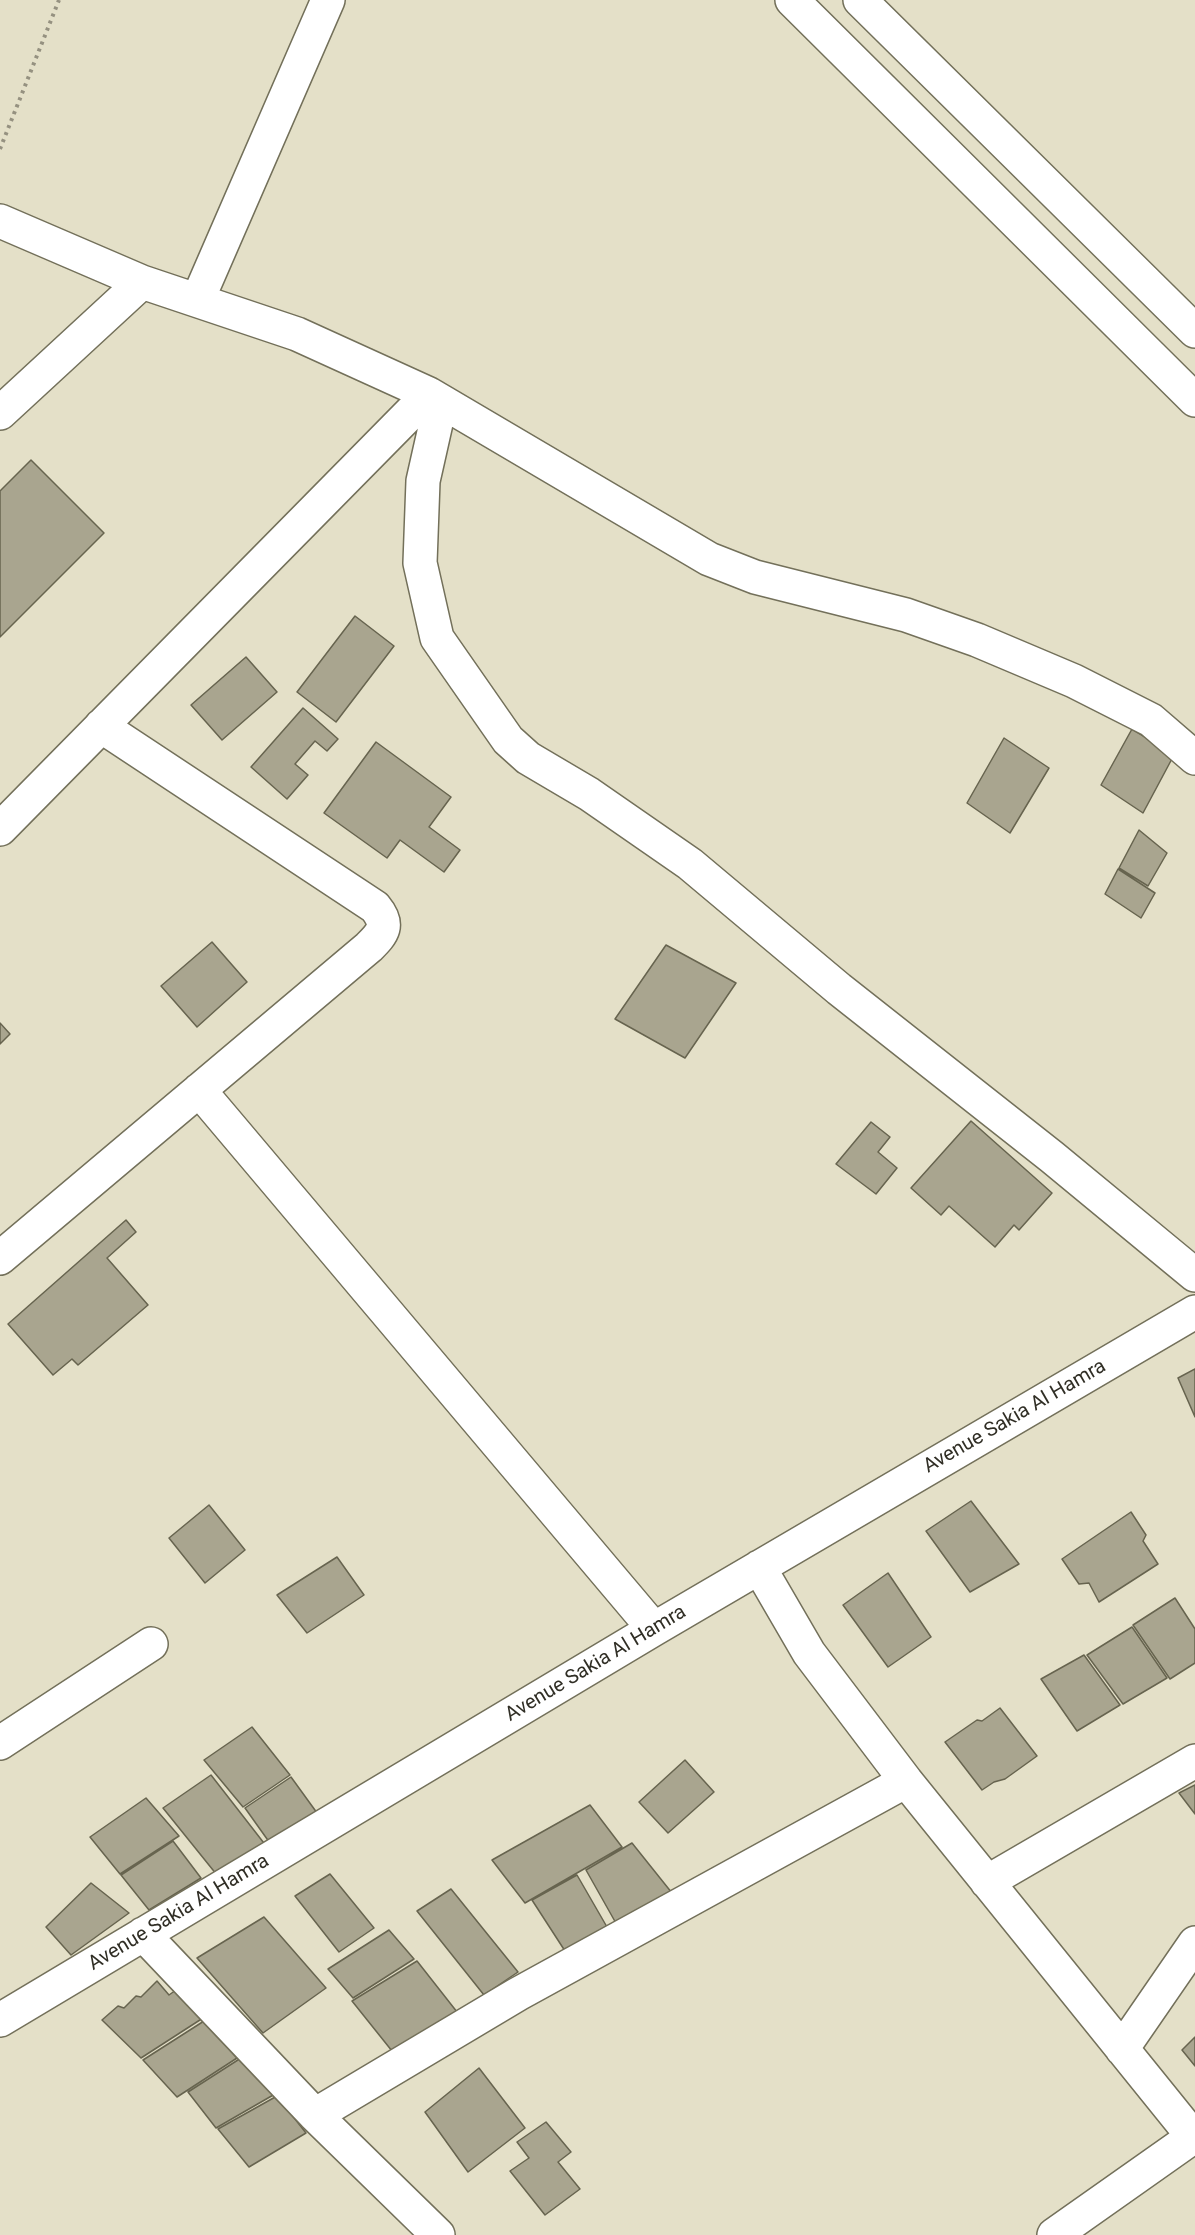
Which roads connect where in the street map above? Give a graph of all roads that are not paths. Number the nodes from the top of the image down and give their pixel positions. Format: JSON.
{"nodes":[{"id":1,"x":328,"y":0,"type":"edge"},
{"id":2,"x":792,"y":0,"type":"edge"},
{"id":3,"x":860,"y":0,"type":"edge"},
{"id":4,"x":0,"y":221,"type":"edge"},
{"id":5,"x":142,"y":282,"type":"junction"},
{"id":6,"x":198,"y":299,"type":"junction"},
{"id":7,"x":1195,"y":331,"type":"edge"},
{"id":8,"x":435,"y":397,"type":"junction"},
{"id":9,"x":1195,"y":399,"type":"edge"},
{"id":10,"x":0,"y":413,"type":"edge"},
{"id":11,"x":101,"y":726,"type":"junction"},
{"id":12,"x":1195,"y":758,"type":"edge"},
{"id":13,"x":0,"y":829,"type":"edge"},
{"id":14,"x":198,"y":1090,"type":"junction"},
{"id":15,"x":0,"y":1258,"type":"edge"},
{"id":16,"x":1195,"y":1275,"type":"edge"},
{"id":17,"x":1195,"y":1312,"type":"edge"},
{"id":18,"x":759,"y":1567,"type":"junction"},
{"id":19,"x":654,"y":1629,"type":"junction"},
{"id":20,"x":152,"y":1644,"type":"dead end"},
{"id":21,"x":0,"y":1743,"type":"edge"},
{"id":22,"x":1195,"y":1761,"type":"edge"},
{"id":23,"x":906,"y":1781,"type":"junction"},
{"id":24,"x":987,"y":1882,"type":"junction"},
{"id":25,"x":143,"y":1934,"type":"junction"},
{"id":26,"x":1195,"y":1942,"type":"edge"},
{"id":27,"x":0,"y":2020,"type":"edge"},
{"id":28,"x":1122,"y":2049,"type":"junction"},
{"id":29,"x":315,"y":2115,"type":"junction"},
{"id":30,"x":1194,"y":2138,"type":"edge"},
{"id":31,"x":438,"y":2235,"type":"edge"},
{"id":32,"x":1054,"y":2235,"type":"edge"}],
"edges":[{"from":1,"to":6,"type":"street"},
{"from":2,"to":9,"type":"street"},
{"from":3,"to":7,"type":"street"},
{"from":4,"to":5,"type":"street"},
{"from":5,"to":6,"type":"street"},
{"from":5,"to":10,"type":"street"},
{"from":6,"to":8,"type":"street"},
{"from":8,"to":11,"type":"street"},
{"from":8,"to":12,"type":"street"},
{"from":8,"to":16,"type":"street"},
{"from":11,"to":13,"type":"street"},
{"from":11,"to":14,"type":"street"},
{"from":14,"to":15,"type":"street"},
{"from":14,"to":19,"type":"street"},
{"from":17,"to":18,"type":"street","name":"Avenue Sakia Al Hamra"},
{"from":18,"to":19,"type":"street","name":"Avenue Sakia Al Hamra"},
{"from":18,"to":23,"type":"street"},
{"from":19,"to":25,"type":"street","name":"Avenue Sakia Al Hamra"},
{"from":20,"to":21,"type":"street"},
{"from":22,"to":24,"type":"street"},
{"from":23,"to":24,"type":"street"},
{"from":23,"to":29,"type":"street"},
{"from":24,"to":28,"type":"street"},
{"from":25,"to":27,"type":"street","name":"Avenue Sakia Al Hamra"},
{"from":25,"to":29,"type":"street"},
{"from":26,"to":28,"type":"street"},
{"from":28,"to":30,"type":"street"},
{"from":29,"to":31,"type":"street"},
{"from":30,"to":32,"type":"street"}]}
